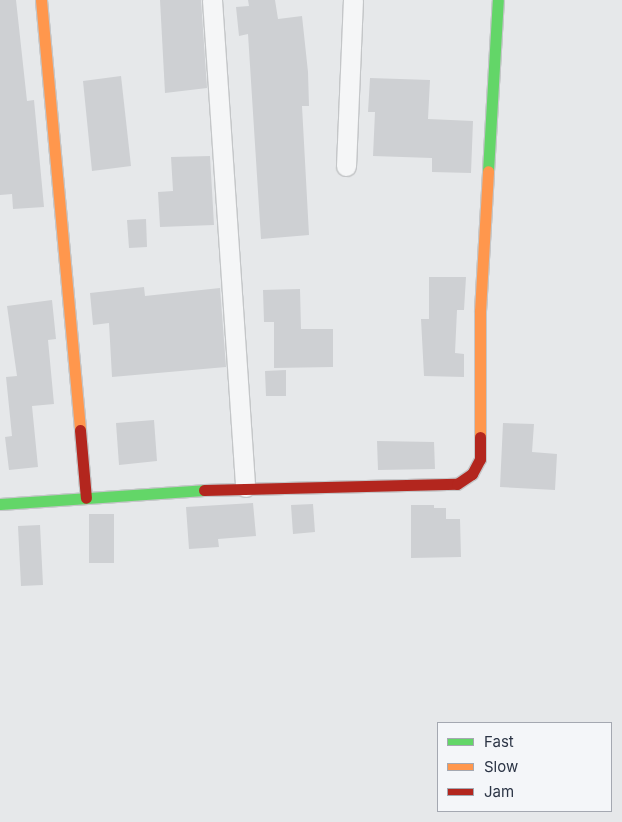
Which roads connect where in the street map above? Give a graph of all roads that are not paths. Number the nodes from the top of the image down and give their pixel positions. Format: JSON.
{"nodes":[{"id":1,"x":41,"y":0,"type":"edge"},
{"id":2,"x":212,"y":0,"type":"edge"},
{"id":3,"x":353,"y":0,"type":"edge"},
{"id":4,"x":498,"y":0,"type":"edge"},
{"id":5,"x":346,"y":166,"type":"dead end"},
{"id":6,"x":245,"y":487,"type":"junction"},
{"id":7,"x":86,"y":498,"type":"junction"},
{"id":8,"x":0,"y":504,"type":"edge"}],
"edges":[{"from":1,"to":7,"type":"street"},
{"from":2,"to":6,"type":"street"},
{"from":3,"to":5,"type":"street"},
{"from":4,"to":6,"type":"street"},
{"from":6,"to":7,"type":"street"},
{"from":7,"to":8,"type":"street"}]}
